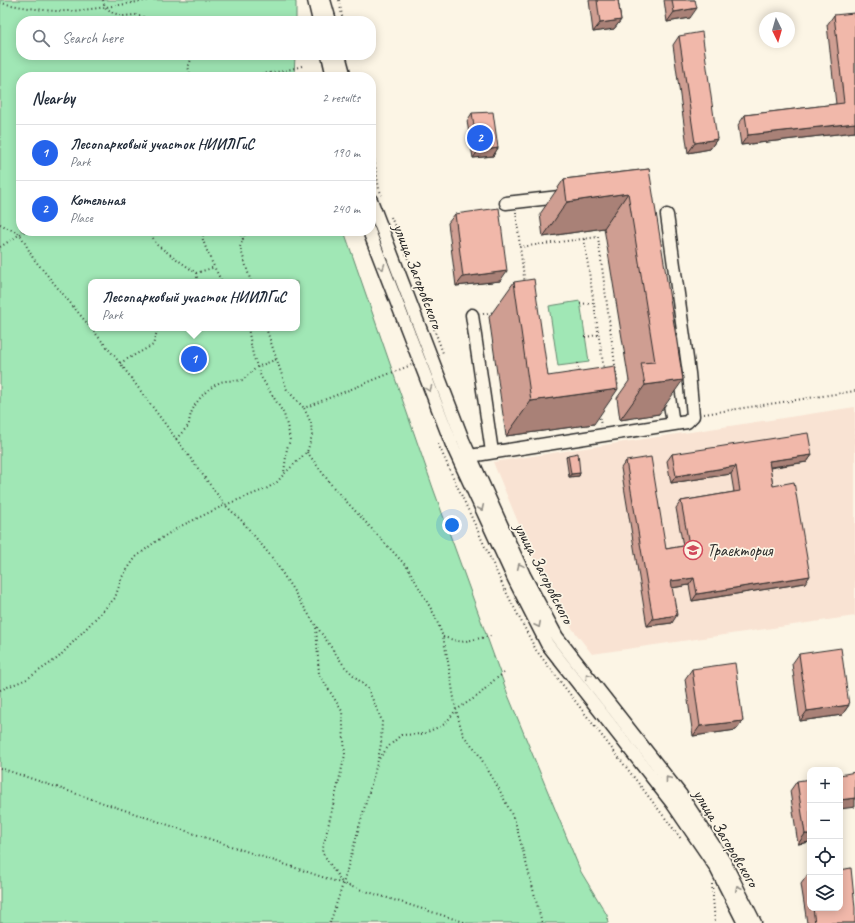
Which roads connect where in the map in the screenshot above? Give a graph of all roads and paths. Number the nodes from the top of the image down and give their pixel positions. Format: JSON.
{"nodes":[{"id":1,"x":103,"y":0,"type":"edge"},
{"id":2,"x":151,"y":0,"type":"edge"},
{"id":3,"x":314,"y":0,"type":"edge"},
{"id":4,"x":324,"y":0,"type":"edge"},
{"id":5,"x":339,"y":0,"type":"edge"},
{"id":6,"x":0,"y":3,"type":"edge"},
{"id":7,"x":105,"y":7,"type":"junction"},
{"id":8,"x":123,"y":16,"type":"edge"},
{"id":9,"x":123,"y":16,"type":"edge"},
{"id":10,"x":141,"y":16,"type":"edge"},
{"id":11,"x":319,"y":16,"type":"edge"},
{"id":12,"x":329,"y":16,"type":"edge"},
{"id":13,"x":342,"y":16,"type":"edge"},
{"id":14,"x":191,"y":60,"type":"edge"},
{"id":15,"x":329,"y":60,"type":"edge"},
{"id":16,"x":340,"y":60,"type":"edge"},
{"id":17,"x":302,"y":66,"type":"dead end"},
{"id":18,"x":190,"y":72,"type":"edge"},
{"id":19,"x":281,"y":72,"type":"edge"},
{"id":20,"x":332,"y":72,"type":"edge"},
{"id":21,"x":344,"y":72,"type":"edge"},
{"id":22,"x":376,"y":171,"type":"edge"},
{"id":23,"x":583,"y":194,"type":"edge"},
{"id":24,"x":377,"y":198,"type":"edge"},
{"id":25,"x":511,"y":203,"type":"joint"},
{"id":26,"x":388,"y":210,"type":"dead end"},
{"id":27,"x":667,"y":215,"type":"dead end"},
{"id":28,"x":0,"y":224,"type":"edge"},
{"id":29,"x":16,"y":232,"type":"edge"},
{"id":30,"x":17,"y":236,"type":"edge"},
{"id":31,"x":21,"y":236,"type":"edge"},
{"id":32,"x":152,"y":236,"type":"edge"},
{"id":33,"x":204,"y":236,"type":"edge"},
{"id":34,"x":241,"y":236,"type":"edge"},
{"id":35,"x":244,"y":236,"type":"edge"},
{"id":36,"x":370,"y":236,"type":"edge"},
{"id":37,"x":243,"y":239,"type":"junction"},
{"id":38,"x":584,"y":239,"type":"junction"},
{"id":39,"x":520,"y":247,"type":"junction"},
{"id":40,"x":0,"y":248,"type":"edge"},
{"id":41,"x":215,"y":267,"type":"junction"},
{"id":42,"x":196,"y":273,"type":"junction"},
{"id":43,"x":197,"y":279,"type":"edge"},
{"id":44,"x":221,"y":279,"type":"edge"},
{"id":45,"x":250,"y":279,"type":"edge"},
{"id":46,"x":594,"y":303,"type":"junction"},
{"id":47,"x":580,"y":304,"type":"dead end"},
{"id":48,"x":500,"y":311,"type":"dead end"},
{"id":49,"x":472,"y":315,"type":"joint"},
{"id":50,"x":88,"y":324,"type":"edge"},
{"id":51,"x":93,"y":331,"type":"edge"},
{"id":52,"x":157,"y":331,"type":"edge"},
{"id":53,"x":249,"y":331,"type":"edge"},
{"id":54,"x":267,"y":331,"type":"edge"},
{"id":55,"x":598,"y":335,"type":"junction"},
{"id":56,"x":585,"y":337,"type":"dead end"},
{"id":57,"x":443,"y":354,"type":"dead end"},
{"id":58,"x":277,"y":359,"type":"junction"},
{"id":59,"x":418,"y":361,"type":"junction"},
{"id":60,"x":120,"y":363,"type":"junction"},
{"id":61,"x":577,"y":363,"type":"dead end"},
{"id":62,"x":258,"y":367,"type":"junction"},
{"id":63,"x":665,"y":371,"type":"edge"},
{"id":64,"x":604,"y":374,"type":"edge"},
{"id":65,"x":580,"y":384,"type":"junction"},
{"id":66,"x":595,"y":391,"type":"junction"},
{"id":67,"x":855,"y":391,"type":"edge"},
{"id":68,"x":596,"y":397,"type":"edge"},
{"id":69,"x":304,"y":408,"type":"junction"},
{"id":70,"x":599,"y":410,"type":"edge"},
{"id":71,"x":693,"y":416,"type":"junction"},
{"id":72,"x":674,"y":424,"type":"junction"},
{"id":73,"x":602,"y":435,"type":"junction"},
{"id":74,"x":176,"y":439,"type":"junction"},
{"id":75,"x":307,"y":452,"type":"junction"},
{"id":76,"x":492,"y":452,"type":"junction"},
{"id":77,"x":470,"y":456,"type":"junction"},
{"id":78,"x":284,"y":474,"type":"junction"},
{"id":79,"x":225,"y":505,"type":"junction"},
{"id":80,"x":316,"y":626,"type":"junction"},
{"id":81,"x":491,"y":636,"type":"dead end"},
{"id":82,"x":443,"y":637,"type":"junction"},
{"id":83,"x":504,"y":673,"type":"dead end"},
{"id":84,"x":0,"y":690,"type":"edge"},
{"id":85,"x":456,"y":710,"type":"junction"},
{"id":86,"x":378,"y":760,"type":"junction"},
{"id":87,"x":0,"y":768,"type":"edge"},
{"id":88,"x":711,"y":881,"type":"dead end"},
{"id":89,"x":343,"y":884,"type":"junction"},
{"id":90,"x":330,"y":923,"type":"edge"},
{"id":91,"x":467,"y":923,"type":"edge"},
{"id":92,"x":542,"y":923,"type":"edge"},
{"id":93,"x":715,"y":923,"type":"edge"},
{"id":94,"x":744,"y":923,"type":"edge"},
{"id":95,"x":755,"y":923,"type":"edge"}],
"edges":[{"from":1,"to":7,"type":"path"},
{"from":2,"to":7,"type":"path"},
{"from":3,"to":11,"type":"street"},
{"from":4,"to":12,"type":"street"},
{"from":5,"to":13,"type":"path"},
{"from":6,"to":7,"type":"path"},
{"from":7,"to":8,"type":"path"},
{"from":9,"to":10,"type":"path"},
{"from":14,"to":18,"type":"path"},
{"from":15,"to":20,"type":"street"},
{"from":16,"to":21,"type":"street"},
{"from":17,"to":19,"type":"path"},
{"from":22,"to":24,"type":"path"},
{"from":23,"to":25,"type":"street"},
{"from":24,"to":77,"type":"street","name":"улица Загоровского"},
{"from":25,"to":39,"type":"path"},
{"from":26,"to":57,"type":"path"},
{"from":27,"to":71,"type":"street"},
{"from":28,"to":29,"type":"path"},
{"from":30,"to":40,"type":"path"},
{"from":31,"to":50,"type":"path"},
{"from":32,"to":42,"type":"path"},
{"from":33,"to":41,"type":"path"},
{"from":34,"to":37,"type":"path"},
{"from":35,"to":37,"type":"path"},
{"from":36,"to":59,"type":"street","name":"улица Загоровского","one_way":true},
{"from":37,"to":45,"type":"path"},
{"from":38,"to":39,"type":"path"},
{"from":38,"to":46,"type":"path"},
{"from":38,"to":66,"type":"path"},
{"from":39,"to":65,"type":"path"},
{"from":41,"to":42,"type":"path"},
{"from":41,"to":44,"type":"path"},
{"from":42,"to":43,"type":"path"},
{"from":46,"to":47,"type":"path"},
{"from":46,"to":55,"type":"path"},
{"from":48,"to":49,"type":"path"},
{"from":49,"to":76,"type":"street"},
{"from":51,"to":60,"type":"path"},
{"from":52,"to":60,"type":"path"},
{"from":53,"to":62,"type":"path"},
{"from":54,"to":58,"type":"path"},
{"from":55,"to":56,"type":"path"},
{"from":55,"to":64,"type":"path"},
{"from":58,"to":62,"type":"path"},
{"from":58,"to":69,"type":"path"},
{"from":59,"to":69,"type":"path"},
{"from":59,"to":94,"type":"street","name":"улица Загоровского","one_way":true},
{"from":60,"to":74,"type":"path"},
{"from":61,"to":65,"type":"path"},
{"from":62,"to":74,"type":"path"},
{"from":62,"to":78,"type":"path"},
{"from":63,"to":72,"type":"street"},
{"from":65,"to":66,"type":"path"},
{"from":66,"to":68,"type":"path"},
{"from":67,"to":71,"type":"path"},
{"from":69,"to":75,"type":"path"},
{"from":70,"to":73,"type":"path"},
{"from":71,"to":72,"type":"street"},
{"from":72,"to":73,"type":"street"},
{"from":73,"to":76,"type":"street"},
{"from":74,"to":79,"type":"path"},
{"from":75,"to":78,"type":"path"},
{"from":75,"to":82,"type":"path"},
{"from":76,"to":77,"type":"street"},
{"from":95,"to":77,"type":"street","name":"улица Загоровского","one_way":true},
{"from":78,"to":79,"type":"path"},
{"from":79,"to":80,"type":"path"},
{"from":79,"to":84,"type":"path"},
{"from":80,"to":86,"type":"path"},
{"from":80,"to":89,"type":"path"},
{"from":81,"to":82,"type":"path"},
{"from":82,"to":85,"type":"path"},
{"from":83,"to":85,"type":"path"},
{"from":85,"to":86,"type":"path"},
{"from":85,"to":92,"type":"path"},
{"from":86,"to":89,"type":"path"},
{"from":87,"to":89,"type":"path"},
{"from":88,"to":93,"type":"path"},
{"from":89,"to":90,"type":"path"},
{"from":89,"to":91,"type":"path"}]}
